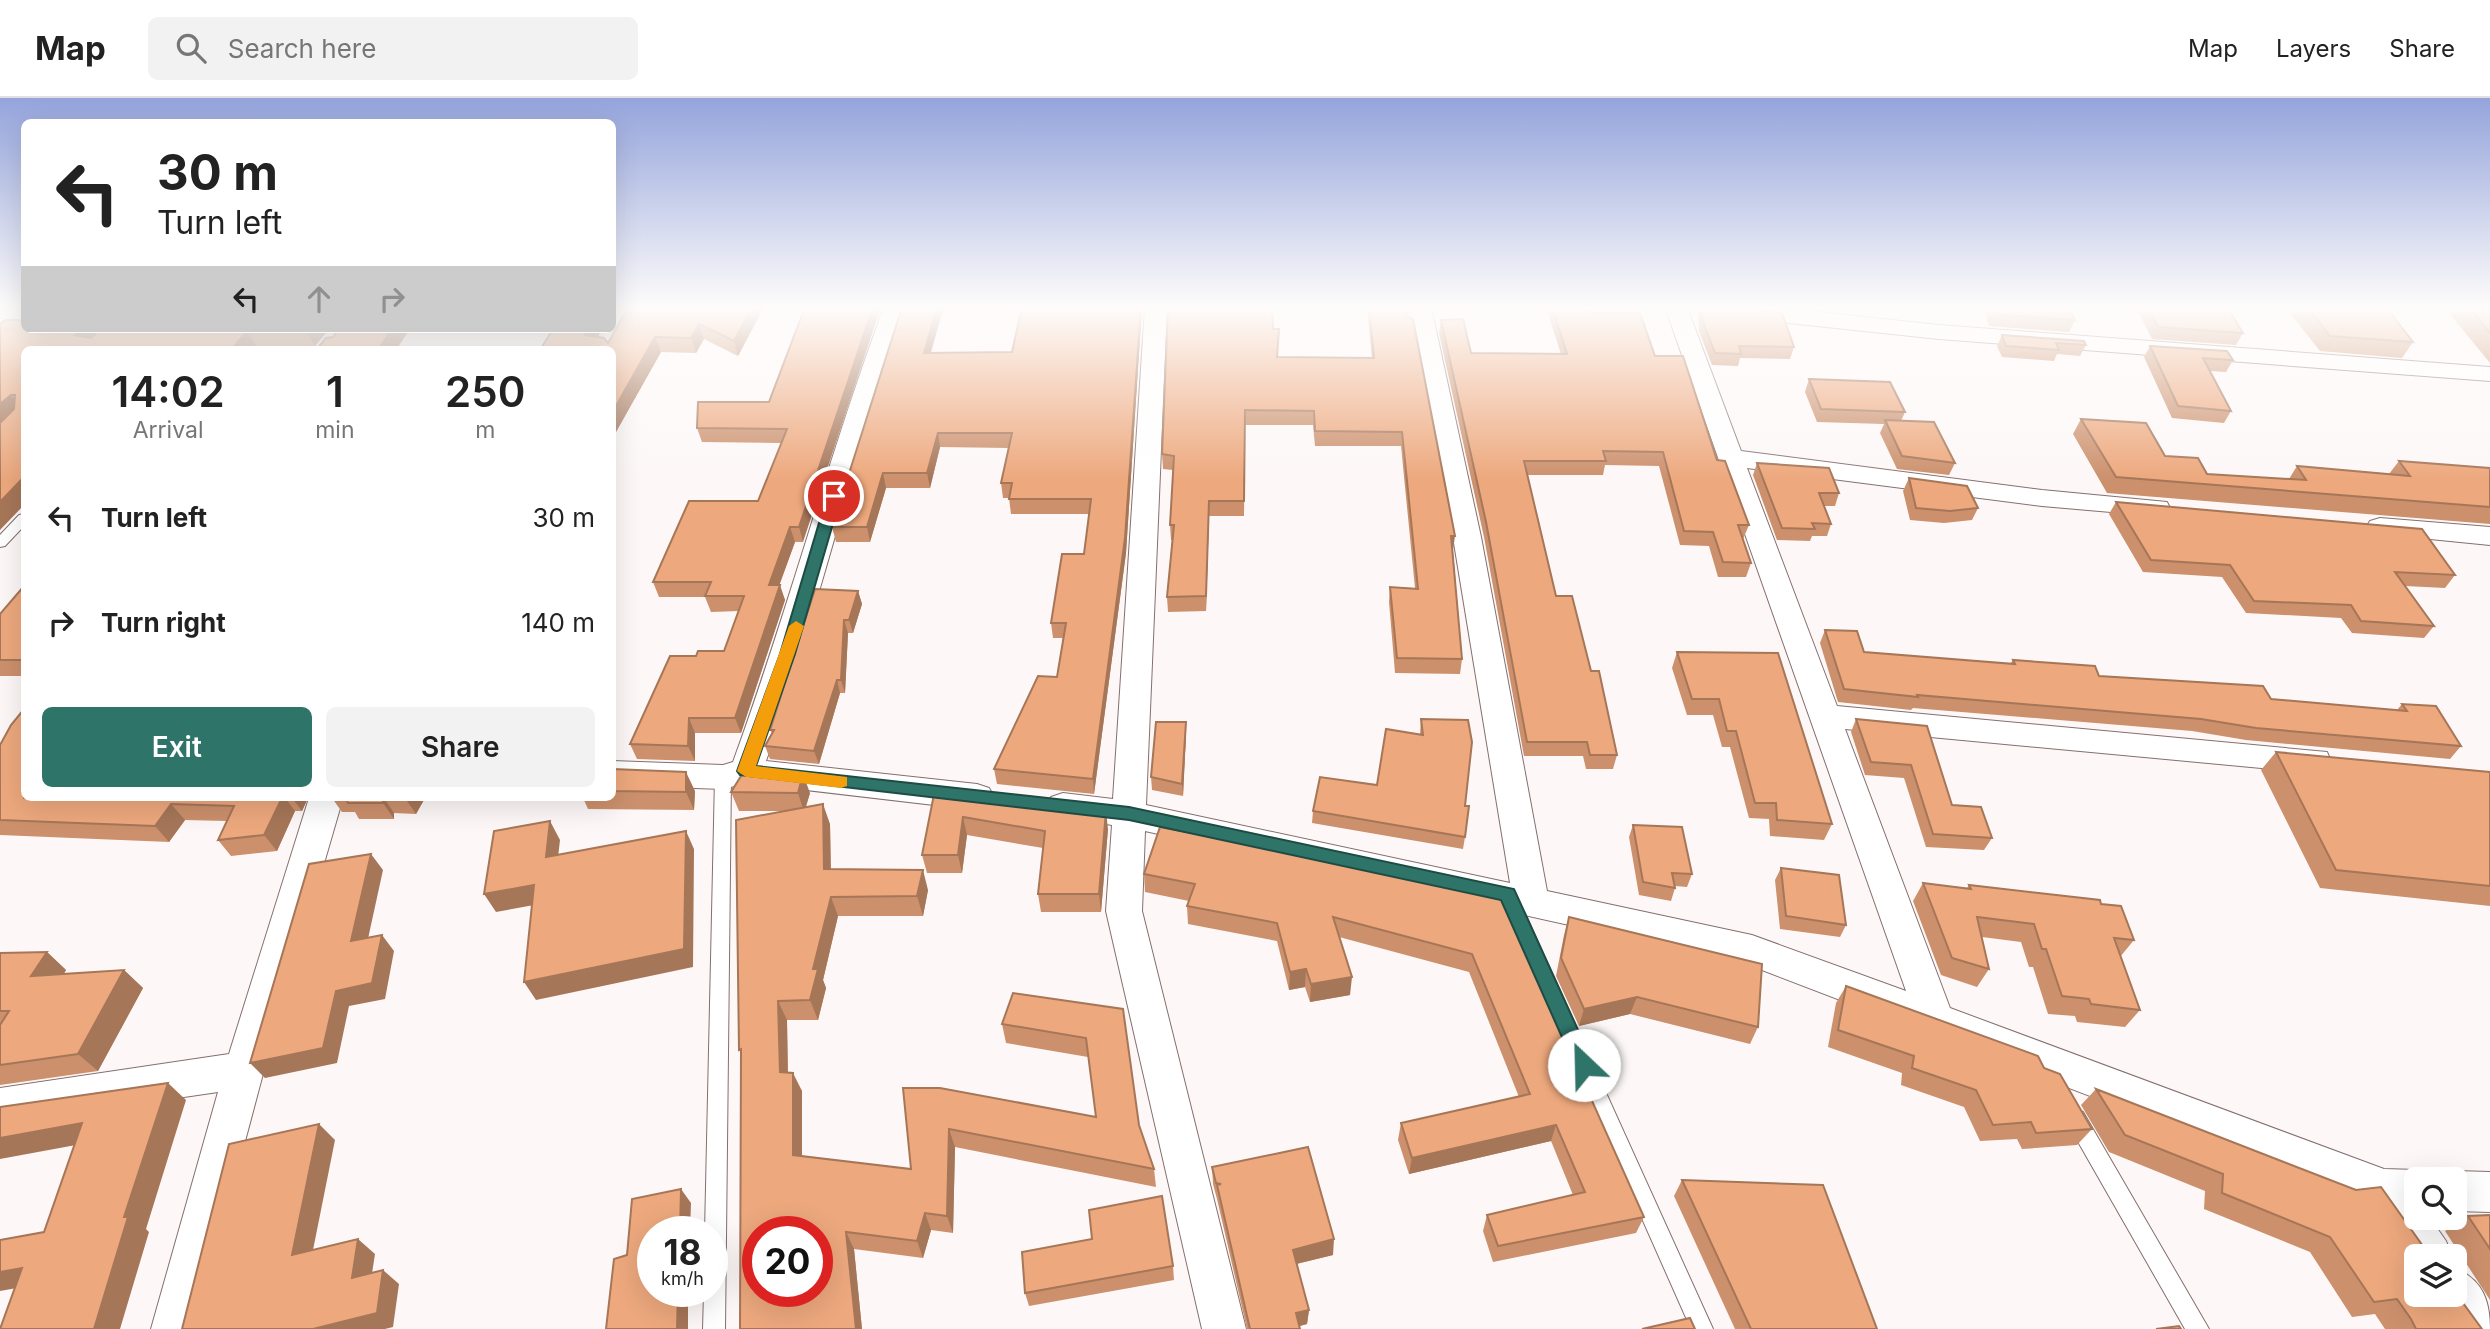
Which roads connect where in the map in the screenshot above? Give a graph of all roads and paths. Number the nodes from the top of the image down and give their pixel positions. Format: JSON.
{"nodes":[{"id":1,"x":874,"y":364,"type":"edge"},
{"id":2,"x":1153,"y":364,"type":"edge"},
{"id":3,"x":1432,"y":364,"type":"edge"},
{"id":4,"x":1697,"y":364,"type":"edge"},
{"id":5,"x":2365,"y":364,"type":"edge"},
{"id":6,"x":2490,"y":374,"type":"edge"},
{"id":7,"x":1732,"y":458,"type":"junction"},
{"id":8,"x":2181,"y":510,"type":"edge"},
{"id":9,"x":21,"y":521,"type":"edge"},
{"id":10,"x":2348,"y":524,"type":"edge"},
{"id":11,"x":2490,"y":536,"type":"edge"},
{"id":12,"x":0,"y":543,"type":"edge"},
{"id":13,"x":1825,"y":716,"type":"junction"},
{"id":14,"x":2351,"y":764,"type":"edge"},
{"id":15,"x":616,"y":773,"type":"edge"},
{"id":16,"x":734,"y":774,"type":"junction"},
{"id":17,"x":325,"y":801,"type":"edge"},
{"id":18,"x":1129,"y":814,"type":"junction"},
{"id":19,"x":1519,"y":897,"type":"junction"},
{"id":20,"x":1934,"y":1017,"type":"junction"},
{"id":21,"x":2039,"y":1056,"type":"junction"},
{"id":22,"x":244,"y":1070,"type":"junction"},
{"id":23,"x":0,"y":1106,"type":"edge"},
{"id":24,"x":2400,"y":1190,"type":"edge"},
{"id":25,"x":2467,"y":1191,"type":"edge"},
{"id":26,"x":2490,"y":1192,"type":"edge"},
{"id":27,"x":2425,"y":1244,"type":"edge"},
{"id":28,"x":2467,"y":1307,"type":"edge"},
{"id":29,"x":173,"y":1329,"type":"edge"},
{"id":30,"x":714,"y":1329,"type":"edge"},
{"id":31,"x":1224,"y":1329,"type":"edge"},
{"id":32,"x":1702,"y":1329,"type":"edge"},
{"id":33,"x":2198,"y":1329,"type":"edge"},
{"id":34,"x":2482,"y":1329,"type":"edge"}],
"edges":[{"from":1,"to":16,"type":"street"},
{"from":2,"to":18,"type":"street"},
{"from":3,"to":19,"type":"street"},
{"from":4,"to":7,"type":"street"},
{"from":5,"to":6,"type":"street"},
{"from":7,"to":8,"type":"street"},
{"from":7,"to":13,"type":"street"},
{"from":9,"to":12,"type":"lane"},
{"from":10,"to":11,"type":"street"},
{"from":13,"to":14,"type":"street"},
{"from":13,"to":20,"type":"street"},
{"from":15,"to":16,"type":"street"},
{"from":16,"to":18,"type":"street"},
{"from":16,"to":30,"type":"lane"},
{"from":17,"to":22,"type":"street"},
{"from":18,"to":19,"type":"street"},
{"from":18,"to":31,"type":"street"},
{"from":19,"to":20,"type":"street"},
{"from":19,"to":32,"type":"lane"},
{"from":20,"to":21,"type":"street"},
{"from":21,"to":24,"type":"street"},
{"from":21,"to":33,"type":"lane"},
{"from":22,"to":23,"type":"street"},
{"from":22,"to":29,"type":"street"},
{"from":24,"to":27,"type":"street"},
{"from":25,"to":26,"type":"street"},
{"from":28,"to":34,"type":"street"}]}
